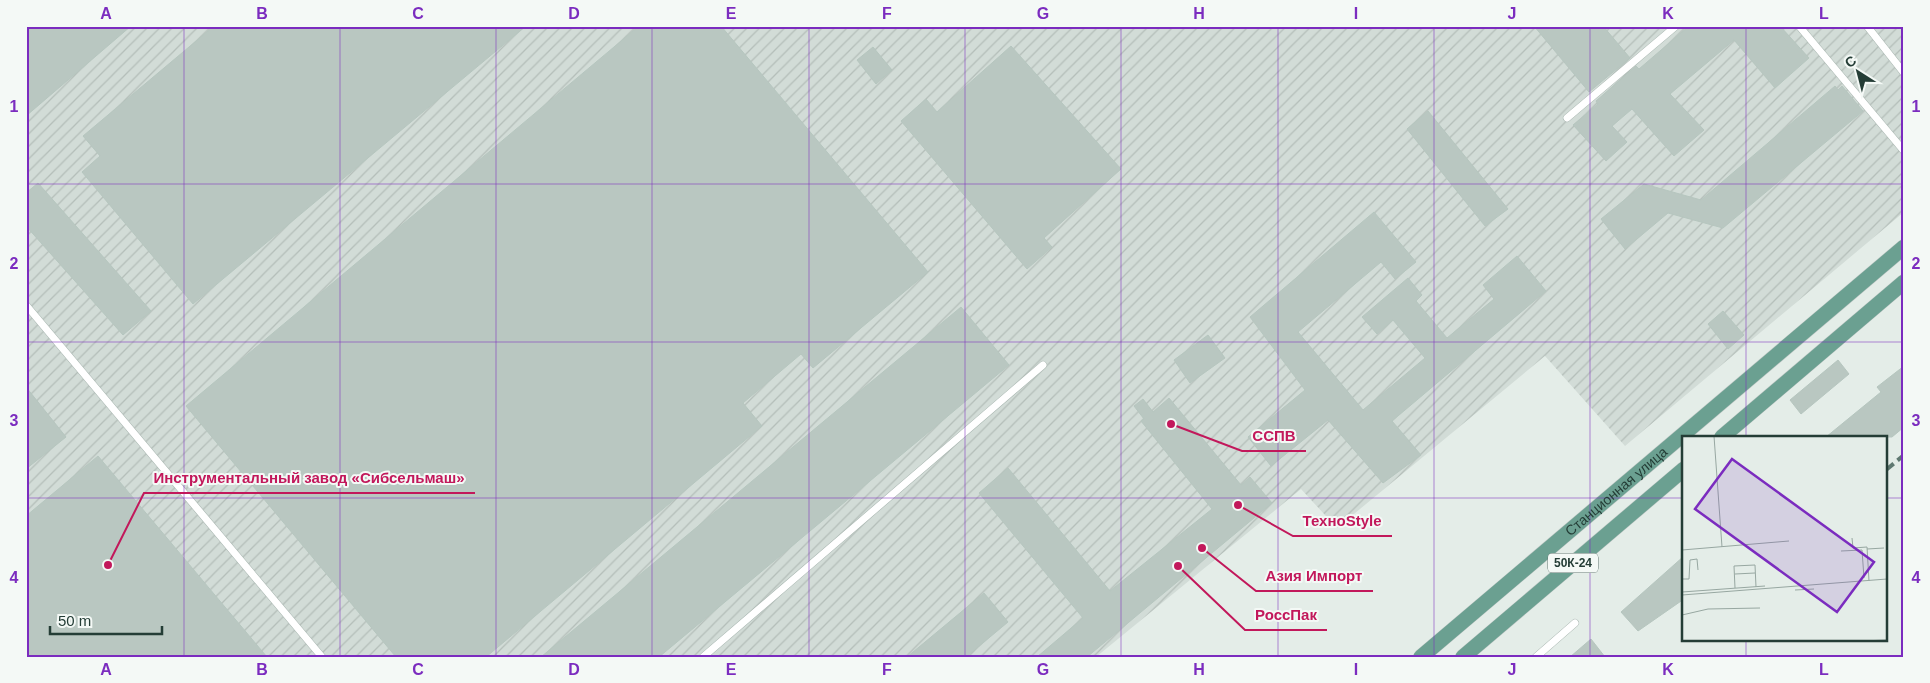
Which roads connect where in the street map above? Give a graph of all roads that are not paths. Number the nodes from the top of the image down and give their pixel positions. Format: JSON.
{"nodes":[{"id":1,"x":1676,"y":26,"type":"edge"},
{"id":2,"x":1799,"y":26,"type":"edge"},
{"id":3,"x":1867,"y":26,"type":"edge"},
{"id":4,"x":1904,"y":73,"type":"edge"},
{"id":5,"x":1567,"y":118,"type":"dead end"},
{"id":6,"x":1904,"y":151,"type":"edge"},
{"id":7,"x":1904,"y":247,"type":"edge"},
{"id":8,"x":1904,"y":282,"type":"edge"},
{"id":9,"x":26,"y":305,"type":"edge"},
{"id":10,"x":1043,"y":365,"type":"dead end"},
{"id":11,"x":1683,"y":436,"type":"edge"},
{"id":12,"x":1723,"y":436,"type":"edge"},
{"id":13,"x":1682,"y":437,"type":"edge"},
{"id":14,"x":1682,"y":471,"type":"edge"},
{"id":15,"x":1575,"y":623,"type":"dead end"},
{"id":16,"x":1429,"y":654,"type":"edge"},
{"id":17,"x":322,"y":657,"type":"edge"},
{"id":18,"x":703,"y":657,"type":"edge"},
{"id":19,"x":1463,"y":657,"type":"edge"},
{"id":20,"x":1536,"y":657,"type":"edge"}],
"edges":[{"from":1,"to":5,"type":"lane"},
{"from":2,"to":6,"type":"lane"},
{"from":3,"to":4,"type":"lane"},
{"from":7,"to":11,"type":"main road","name":"Станционная улица","number":"50К-24"},
{"from":8,"to":12,"type":"main road"},
{"from":9,"to":17,"type":"lane"},
{"from":10,"to":18,"type":"lane"},
{"from":13,"to":16,"type":"main road","name":"Станционная улица","number":"50К-24"},
{"from":14,"to":19,"type":"main road","name":"Станционная улица","number":"50К-24"},
{"from":15,"to":20,"type":"lane"}]}
